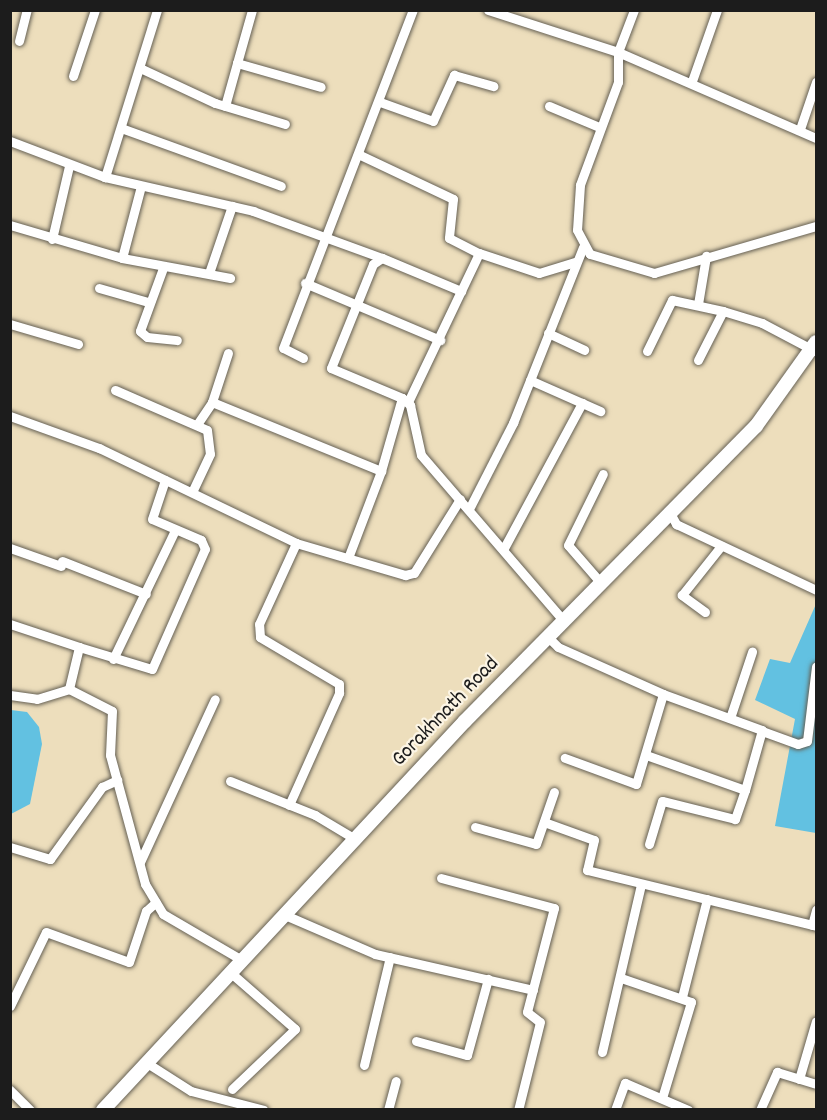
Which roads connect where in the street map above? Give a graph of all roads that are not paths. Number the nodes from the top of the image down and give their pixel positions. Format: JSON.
{"nodes":[{"id":1,"x":27,"y":10,"type":"edge"},
{"id":2,"x":94,"y":10,"type":"edge"},
{"id":3,"x":157,"y":10,"type":"edge"},
{"id":4,"x":252,"y":10,"type":"edge"},
{"id":5,"x":413,"y":10,"type":"edge"},
{"id":6,"x":488,"y":10,"type":"edge"},
{"id":7,"x":634,"y":10,"type":"edge"},
{"id":8,"x":717,"y":10,"type":"edge"},
{"id":9,"x":19,"y":41,"type":"dead end"},
{"id":10,"x":618,"y":52,"type":"junction"},
{"id":11,"x":237,"y":63,"type":"junction"},
{"id":12,"x":140,"y":68,"type":"junction"},
{"id":13,"x":73,"y":76,"type":"dead end"},
{"id":14,"x":692,"y":81,"type":"junction"},
{"id":15,"x":816,"y":82,"type":"edge"},
{"id":16,"x":493,"y":86,"type":"dead end"},
{"id":17,"x":321,"y":87,"type":"dead end"},
{"id":18,"x":380,"y":102,"type":"junction"},
{"id":19,"x":225,"y":106,"type":"junction"},
{"id":20,"x":549,"y":106,"type":"dead end"},
{"id":21,"x":285,"y":124,"type":"dead end"},
{"id":22,"x":599,"y":127,"type":"junction"},
{"id":23,"x":121,"y":128,"type":"junction"},
{"id":24,"x":800,"y":129,"type":"junction"},
{"id":25,"x":816,"y":138,"type":"edge"},
{"id":26,"x":10,"y":141,"type":"edge"},
{"id":27,"x":358,"y":154,"type":"junction"},
{"id":28,"x":69,"y":166,"type":"junction"},
{"id":29,"x":105,"y":177,"type":"junction"},
{"id":30,"x":141,"y":186,"type":"junction"},
{"id":31,"x":281,"y":186,"type":"dead end"},
{"id":32,"x":232,"y":206,"type":"junction"},
{"id":33,"x":10,"y":225,"type":"edge"},
{"id":34,"x":816,"y":226,"type":"edge"},
{"id":35,"x":324,"y":236,"type":"junction"},
{"id":36,"x":52,"y":239,"type":"junction"},
{"id":37,"x":582,"y":247,"type":"junction"},
{"id":38,"x":479,"y":253,"type":"junction"},
{"id":39,"x":706,"y":256,"type":"junction"},
{"id":40,"x":123,"y":258,"type":"junction"},
{"id":41,"x":382,"y":258,"type":"junction"},
{"id":42,"x":575,"y":262,"type":"junction"},
{"id":43,"x":163,"y":268,"type":"junction"},
{"id":44,"x":209,"y":273,"type":"junction"},
{"id":45,"x":230,"y":278,"type":"dead end"},
{"id":46,"x":305,"y":283,"type":"junction"},
{"id":47,"x":99,"y":288,"type":"dead end"},
{"id":48,"x":461,"y":291,"type":"junction"},
{"id":49,"x":148,"y":302,"type":"junction"},
{"id":50,"x":358,"y":304,"type":"junction"},
{"id":51,"x":698,"y":304,"type":"junction"},
{"id":52,"x":723,"y":310,"type":"junction"},
{"id":53,"x":10,"y":324,"type":"edge"},
{"id":54,"x":549,"y":333,"type":"junction"},
{"id":55,"x":177,"y":340,"type":"dead end"},
{"id":56,"x":440,"y":340,"type":"junction"},
{"id":57,"x":78,"y":344,"type":"dead end"},
{"id":58,"x":815,"y":347,"type":"edge"},
{"id":59,"x":585,"y":350,"type":"dead end"},
{"id":60,"x":647,"y":351,"type":"dead end"},
{"id":61,"x":228,"y":353,"type":"dead end"},
{"id":62,"x":303,"y":358,"type":"dead end"},
{"id":63,"x":698,"y":360,"type":"dead end"},
{"id":64,"x":530,"y":380,"type":"junction"},
{"id":65,"x":114,"y":390,"type":"dead end"},
{"id":66,"x":405,"y":400,"type":"junction"},
{"id":67,"x":212,"y":402,"type":"junction"},
{"id":68,"x":582,"y":403,"type":"junction"},
{"id":69,"x":600,"y":411,"type":"dead end"},
{"id":70,"x":10,"y":416,"type":"edge"},
{"id":71,"x":198,"y":423,"type":"junction"},
{"id":72,"x":381,"y":471,"type":"junction"},
{"id":73,"x":603,"y":474,"type":"dead end"},
{"id":74,"x":165,"y":480,"type":"junction"},
{"id":75,"x":192,"y":492,"type":"junction"},
{"id":76,"x":460,"y":499,"type":"junction"},
{"id":77,"x":469,"y":509,"type":"junction"},
{"id":78,"x":670,"y":513,"type":"junction"},
{"id":79,"x":175,"y":530,"type":"junction"},
{"id":80,"x":296,"y":543,"type":"junction"},
{"id":81,"x":721,"y":546,"type":"junction"},
{"id":82,"x":10,"y":548,"type":"edge"},
{"id":83,"x":504,"y":548,"type":"junction"},
{"id":84,"x":348,"y":558,"type":"junction"},
{"id":85,"x":602,"y":583,"type":"junction"},
{"id":86,"x":816,"y":590,"type":"edge"},
{"id":87,"x":146,"y":594,"type":"junction"},
{"id":88,"x":705,"y":612,"type":"dead end"},
{"id":89,"x":564,"y":621,"type":"junction"},
{"id":90,"x":10,"y":624,"type":"edge"},
{"id":91,"x":548,"y":637,"type":"junction"},
{"id":92,"x":79,"y":647,"type":"junction"},
{"id":93,"x":752,"y":652,"type":"dead end"},
{"id":94,"x":113,"y":659,"type":"junction"},
{"id":95,"x":816,"y":667,"type":"edge"},
{"id":96,"x":69,"y":689,"type":"junction"},
{"id":97,"x":663,"y":694,"type":"junction"},
{"id":98,"x":10,"y":695,"type":"edge"},
{"id":99,"x":215,"y":699,"type":"dead end"},
{"id":100,"x":730,"y":718,"type":"junction"},
{"id":101,"x":762,"y":731,"type":"junction"},
{"id":102,"x":646,"y":755,"type":"junction"},
{"id":103,"x":565,"y":758,"type":"dead end"},
{"id":104,"x":117,"y":780,"type":"junction"},
{"id":105,"x":230,"y":781,"type":"dead end"},
{"id":106,"x":745,"y":790,"type":"junction"},
{"id":107,"x":554,"y":792,"type":"dead end"},
{"id":108,"x":289,"y":805,"type":"junction"},
{"id":109,"x":544,"y":822,"type":"junction"},
{"id":110,"x":475,"y":827,"type":"dead end"},
{"id":111,"x":355,"y":839,"type":"junction"},
{"id":112,"x":649,"y":844,"type":"dead end"},
{"id":113,"x":10,"y":847,"type":"edge"},
{"id":114,"x":140,"y":862,"type":"junction"},
{"id":115,"x":441,"y":878,"type":"dead end"},
{"id":116,"x":641,"y":884,"type":"junction"},
{"id":117,"x":707,"y":899,"type":"junction"},
{"id":118,"x":156,"y":902,"type":"junction"},
{"id":119,"x":816,"y":910,"type":"edge"},
{"id":120,"x":285,"y":915,"type":"junction"},
{"id":121,"x":814,"y":925,"type":"edge"},
{"id":122,"x":390,"y":957,"type":"junction"},
{"id":123,"x":242,"y":960,"type":"junction"},
{"id":124,"x":231,"y":973,"type":"junction"},
{"id":125,"x":621,"y":978,"type":"junction"},
{"id":126,"x":488,"y":979,"type":"junction"},
{"id":127,"x":533,"y":990,"type":"junction"},
{"id":128,"x":682,"y":997,"type":"junction"},
{"id":129,"x":10,"y":1006,"type":"edge"},
{"id":130,"x":816,"y":1021,"type":"edge"},
{"id":131,"x":416,"y":1041,"type":"dead end"},
{"id":132,"x":602,"y":1052,"type":"dead end"},
{"id":133,"x":147,"y":1063,"type":"junction"},
{"id":134,"x":364,"y":1065,"type":"dead end"},
{"id":135,"x":800,"y":1079,"type":"junction"},
{"id":136,"x":396,"y":1080,"type":"dead end"},
{"id":137,"x":816,"y":1084,"type":"edge"},
{"id":138,"x":232,"y":1089,"type":"dead end"},
{"id":139,"x":10,"y":1090,"type":"edge"},
{"id":140,"x":662,"y":1098,"type":"junction"},
{"id":141,"x":30,"y":1110,"type":"edge"},
{"id":142,"x":103,"y":1110,"type":"edge"},
{"id":143,"x":264,"y":1110,"type":"edge"},
{"id":144,"x":388,"y":1110,"type":"edge"},
{"id":145,"x":518,"y":1110,"type":"edge"},
{"id":146,"x":615,"y":1110,"type":"edge"},
{"id":147,"x":688,"y":1110,"type":"edge"},
{"id":148,"x":760,"y":1110,"type":"edge"}],
"edges":[{"from":1,"to":9,"type":"street"},
{"from":2,"to":13,"type":"street"},
{"from":3,"to":12,"type":"street"},
{"from":4,"to":11,"type":"street"},
{"from":5,"to":18,"type":"street"},
{"from":6,"to":10,"type":"street"},
{"from":7,"to":10,"type":"street"},
{"from":8,"to":14,"type":"street"},
{"from":10,"to":14,"type":"street"},
{"from":10,"to":22,"type":"street"},
{"from":11,"to":17,"type":"street"},
{"from":11,"to":19,"type":"street"},
{"from":12,"to":19,"type":"street"},
{"from":12,"to":23,"type":"street"},
{"from":14,"to":24,"type":"street"},
{"from":15,"to":24,"type":"street"},
{"from":16,"to":18,"type":"street"},
{"from":18,"to":27,"type":"street"},
{"from":19,"to":21,"type":"street"},
{"from":20,"to":22,"type":"street"},
{"from":22,"to":37,"type":"street"},
{"from":23,"to":29,"type":"street"},
{"from":23,"to":31,"type":"street"},
{"from":24,"to":25,"type":"street"},
{"from":26,"to":28,"type":"street"},
{"from":27,"to":35,"type":"street"},
{"from":27,"to":38,"type":"street"},
{"from":28,"to":29,"type":"street"},
{"from":28,"to":36,"type":"street"},
{"from":29,"to":30,"type":"street"},
{"from":30,"to":32,"type":"street"},
{"from":30,"to":40,"type":"street"},
{"from":32,"to":35,"type":"street"},
{"from":32,"to":44,"type":"street"},
{"from":33,"to":36,"type":"street"},
{"from":34,"to":39,"type":"street"},
{"from":35,"to":41,"type":"street"},
{"from":35,"to":46,"type":"street"},
{"from":36,"to":40,"type":"street"},
{"from":37,"to":39,"type":"street"},
{"from":37,"to":42,"type":"street"},
{"from":38,"to":42,"type":"street"},
{"from":38,"to":48,"type":"street"},
{"from":39,"to":51,"type":"street"},
{"from":40,"to":43,"type":"street"},
{"from":41,"to":48,"type":"street"},
{"from":41,"to":50,"type":"street"},
{"from":42,"to":54,"type":"street"},
{"from":43,"to":44,"type":"street"},
{"from":43,"to":49,"type":"street"},
{"from":44,"to":45,"type":"street"},
{"from":46,"to":50,"type":"street"},
{"from":46,"to":62,"type":"street"},
{"from":47,"to":49,"type":"street"},
{"from":48,"to":56,"type":"street"},
{"from":49,"to":55,"type":"street"},
{"from":50,"to":56,"type":"street"},
{"from":50,"to":66,"type":"street"},
{"from":51,"to":52,"type":"street"},
{"from":51,"to":60,"type":"street"},
{"from":52,"to":58,"type":"street"},
{"from":52,"to":63,"type":"street"},
{"from":53,"to":57,"type":"street"},
{"from":54,"to":59,"type":"street"},
{"from":54,"to":64,"type":"street"},
{"from":56,"to":66,"type":"street"},
{"from":58,"to":78,"type":"main road","name":"Gorakhnath Road"},
{"from":61,"to":67,"type":"street"},
{"from":64,"to":68,"type":"street"},
{"from":64,"to":77,"type":"street"},
{"from":65,"to":71,"type":"street"},
{"from":66,"to":72,"type":"street"},
{"from":66,"to":76,"type":"street"},
{"from":67,"to":71,"type":"street"},
{"from":67,"to":72,"type":"street"},
{"from":68,"to":69,"type":"street"},
{"from":68,"to":83,"type":"street"},
{"from":70,"to":74,"type":"street"},
{"from":71,"to":75,"type":"street"},
{"from":72,"to":84,"type":"street"},
{"from":73,"to":85,"type":"street"},
{"from":74,"to":75,"type":"street"},
{"from":74,"to":79,"type":"street"},
{"from":75,"to":80,"type":"street"},
{"from":76,"to":77,"type":"street"},
{"from":76,"to":84,"type":"street"},
{"from":77,"to":83,"type":"street"},
{"from":78,"to":81,"type":"street"},
{"from":78,"to":85,"type":"main road","name":"Gorakhnath Road"},
{"from":79,"to":87,"type":"street"},
{"from":79,"to":94,"type":"street"},
{"from":80,"to":84,"type":"street"},
{"from":80,"to":108,"type":"street"},
{"from":81,"to":86,"type":"street"},
{"from":81,"to":88,"type":"street"},
{"from":82,"to":87,"type":"street"},
{"from":83,"to":89,"type":"street"},
{"from":85,"to":89,"type":"main road","name":"Gorakhnath Road"},
{"from":87,"to":94,"type":"street"},
{"from":89,"to":91,"type":"main road","name":"Gorakhnath Road"},
{"from":90,"to":92,"type":"street"},
{"from":91,"to":97,"type":"street"},
{"from":91,"to":111,"type":"main road","name":"Gorakhnath Road"},
{"from":92,"to":94,"type":"street"},
{"from":92,"to":96,"type":"street"},
{"from":93,"to":100,"type":"street"},
{"from":95,"to":101,"type":"street"},
{"from":96,"to":98,"type":"street"},
{"from":96,"to":104,"type":"street"},
{"from":97,"to":100,"type":"street"},
{"from":97,"to":102,"type":"street"},
{"from":99,"to":114,"type":"street"},
{"from":100,"to":101,"type":"street"},
{"from":101,"to":106,"type":"street"},
{"from":102,"to":103,"type":"street"},
{"from":102,"to":106,"type":"street"},
{"from":104,"to":113,"type":"street"},
{"from":104,"to":114,"type":"street"},
{"from":105,"to":108,"type":"street"},
{"from":106,"to":112,"type":"street"},
{"from":107,"to":109,"type":"street"},
{"from":108,"to":111,"type":"street"},
{"from":109,"to":110,"type":"street"},
{"from":109,"to":116,"type":"street"},
{"from":111,"to":120,"type":"main road","name":"Gorakhnath Road"},
{"from":114,"to":118,"type":"street"},
{"from":115,"to":127,"type":"street"},
{"from":116,"to":117,"type":"street"},
{"from":116,"to":125,"type":"street"},
{"from":117,"to":121,"type":"street"},
{"from":117,"to":128,"type":"street"},
{"from":118,"to":123,"type":"street"},
{"from":118,"to":129,"type":"street"},
{"from":119,"to":121,"type":"street"},
{"from":120,"to":122,"type":"street"},
{"from":120,"to":123,"type":"main road","name":"Gorakhnath Road"},
{"from":122,"to":126,"type":"street"},
{"from":122,"to":134,"type":"street"},
{"from":123,"to":124,"type":"main road","name":"Gorakhnath Road"},
{"from":124,"to":133,"type":"main road","name":"Gorakhnath Road"},
{"from":124,"to":138,"type":"street"},
{"from":125,"to":128,"type":"street"},
{"from":125,"to":132,"type":"street"},
{"from":126,"to":127,"type":"street"},
{"from":126,"to":131,"type":"street"},
{"from":127,"to":145,"type":"street"},
{"from":128,"to":140,"type":"street"},
{"from":130,"to":135,"type":"street"},
{"from":133,"to":142,"type":"main road","name":"Gorakhnath Road"},
{"from":133,"to":143,"type":"street"},
{"from":135,"to":137,"type":"street"},
{"from":135,"to":148,"type":"street"},
{"from":136,"to":144,"type":"street"},
{"from":139,"to":141,"type":"street"},
{"from":140,"to":146,"type":"street"},
{"from":140,"to":147,"type":"street"}]}
